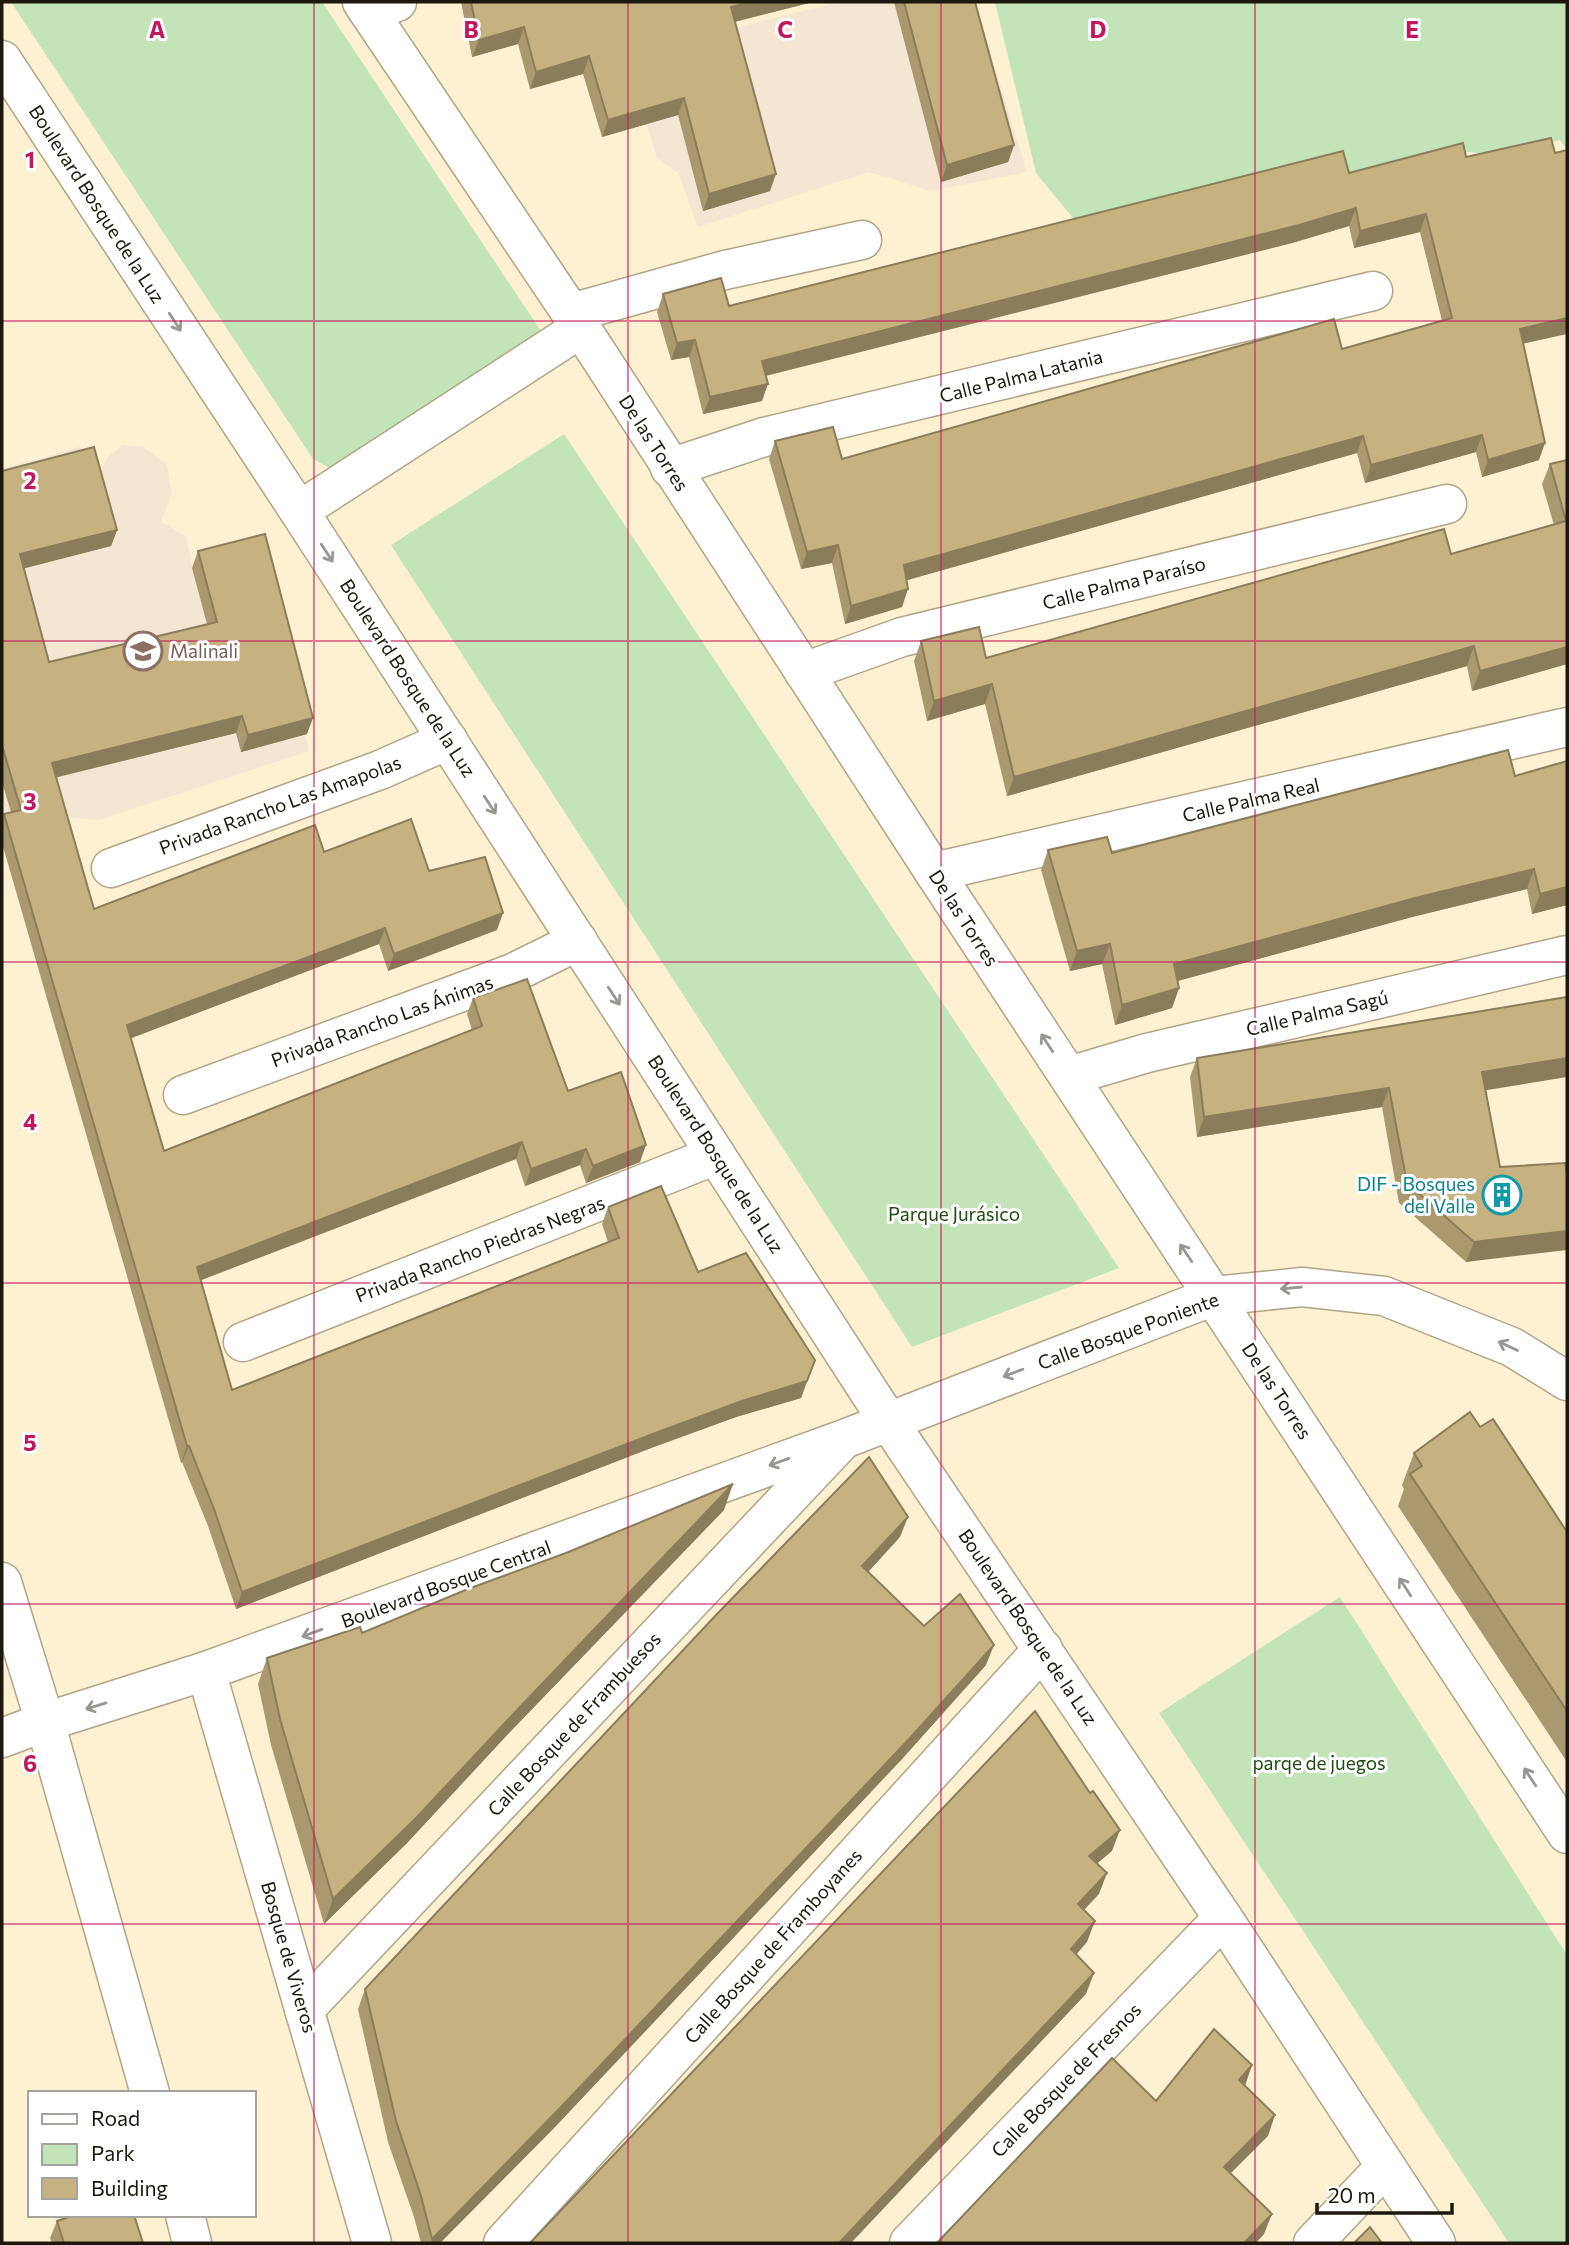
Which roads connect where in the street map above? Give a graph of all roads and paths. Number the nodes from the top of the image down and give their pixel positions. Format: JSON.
{"nodes":[{"id":1,"x":376,"y":5,"type":"edge"},
{"id":2,"x":2,"y":60,"type":"edge"},
{"id":3,"x":862,"y":240,"type":"dead end"},
{"id":4,"x":1373,"y":291,"type":"dead end"},
{"id":5,"x":576,"y":321,"type":"junction"},
{"id":6,"x":670,"y":468,"type":"junction"},
{"id":7,"x":1447,"y":504,"type":"dead end"},
{"id":8,"x":299,"y":511,"type":"junction"},
{"id":9,"x":804,"y":673,"type":"junction"},
{"id":10,"x":1567,"y":727,"type":"edge"},
{"id":11,"x":448,"y":740,"type":"junction"},
{"id":12,"x":111,"y":868,"type":"dead end"},
{"id":13,"x":934,"y":872,"type":"junction"},
{"id":14,"x":578,"y":941,"type":"junction"},
{"id":15,"x":1567,"y":956,"type":"edge"},
{"id":16,"x":1069,"y":1076,"type":"junction"},
{"id":17,"x":183,"y":1095,"type":"dead end"},
{"id":18,"x":716,"y":1155,"type":"junction"},
{"id":19,"x":1214,"y":1296,"type":"junction"},
{"id":20,"x":243,"y":1342,"type":"dead end"},
{"id":21,"x":1567,"y":1381,"type":"edge"},
{"id":22,"x":888,"y":1421,"type":"junction"},
{"id":23,"x":844,"y":1439,"type":"junction"},
{"id":24,"x":2,"y":1582,"type":"edge"},
{"id":25,"x":1043,"y":1649,"type":"junction"},
{"id":26,"x":206,"y":1671,"type":"junction"},
{"id":27,"x":45,"y":1722,"type":"junction"},
{"id":28,"x":2,"y":1738,"type":"edge"},
{"id":29,"x":1567,"y":1834,"type":"edge"},
{"id":30,"x":1223,"y":1917,"type":"junction"},
{"id":31,"x":304,"y":2010,"type":"junction"},
{"id":32,"x":149,"y":2091,"type":"edge"},
{"id":33,"x":1385,"y":2167,"type":"junction"},
{"id":34,"x":186,"y":2217,"type":"edge"},
{"id":35,"x":192,"y":2243,"type":"edge"},
{"id":36,"x":372,"y":2243,"type":"edge"},
{"id":37,"x":503,"y":2243,"type":"edge"},
{"id":38,"x":909,"y":2243,"type":"edge"},
{"id":39,"x":1313,"y":2243,"type":"edge"},
{"id":40,"x":1436,"y":2243,"type":"edge"}],
"edges":[{"from":1,"to":5,"type":"street","name":"De las Torres"},
{"from":2,"to":8,"type":"street","name":"Boulevard Bosque de la Luz","one_way":true},
{"from":3,"to":5,"type":"street"},
{"from":4,"to":6,"type":"street","name":"Calle Palma Latania"},
{"from":5,"to":6,"type":"street","name":"De las Torres"},
{"from":5,"to":8,"type":"street"},
{"from":6,"to":9,"type":"street","name":"De las Torres"},
{"from":7,"to":9,"type":"street","name":"Calle Palma Paraíso"},
{"from":8,"to":11,"type":"street","name":"Boulevard Bosque de la Luz","one_way":true},
{"from":9,"to":13,"type":"street","name":"De las Torres"},
{"from":10,"to":13,"type":"street","name":"Calle Palma Real"},
{"from":11,"to":12,"type":"street","name":"Privada Rancho Las Amapolas"},
{"from":11,"to":14,"type":"street","name":"Boulevard Bosque de la Luz","one_way":true},
{"from":16,"to":13,"type":"street","name":"De las Torres","one_way":true},
{"from":14,"to":17,"type":"street","name":"Privada Rancho Las Ánimas"},
{"from":14,"to":18,"type":"street","name":"Boulevard Bosque de la Luz","one_way":true},
{"from":15,"to":16,"type":"street","name":"Calle Palma Sagú"},
{"from":19,"to":16,"type":"street","name":"De las Torres","one_way":true},
{"from":18,"to":20,"type":"street","name":"Privada Rancho Piedras Negras"},
{"from":18,"to":22,"type":"street","name":"Boulevard Bosque de la Luz"},
{"from":21,"to":19,"type":"street","name":"Calle Bosque Poniente","one_way":true},
{"from":19,"to":22,"type":"street","name":"Calle Bosque Poniente","one_way":true},
{"from":29,"to":19,"type":"street","name":"De las Torres","one_way":true},
{"from":22,"to":23,"type":"street","name":"Boulevard Bosque Central"},
{"from":22,"to":25,"type":"street","name":"Boulevard Bosque de la Luz"},
{"from":23,"to":26,"type":"street","name":"Boulevard Bosque Central","one_way":true},
{"from":23,"to":31,"type":"street","name":"Calle Bosque de Frambuesos"},
{"from":24,"to":27,"type":"street"},
{"from":25,"to":30,"type":"street","name":"Boulevard Bosque de la Luz"},
{"from":25,"to":37,"type":"street","name":"Calle Bosque de Framboyanes"},
{"from":26,"to":27,"type":"street","name":"Boulevard Bosque Central","one_way":true},
{"from":26,"to":31,"type":"street","name":"Bosque de Viveros"},
{"from":27,"to":28,"type":"street","name":"Boulevard Bosque Central"},
{"from":27,"to":32,"type":"street"},
{"from":30,"to":33,"type":"street","name":"Boulevard Bosque de la Luz"},
{"from":30,"to":38,"type":"street","name":"Calle Bosque de Fresnos"},
{"from":31,"to":36,"type":"street","name":"Bosque de Viveros"},
{"from":33,"to":39,"type":"street"},
{"from":33,"to":40,"type":"street","name":"Boulevard Bosque de la Luz"},
{"from":34,"to":35,"type":"street"}]}
